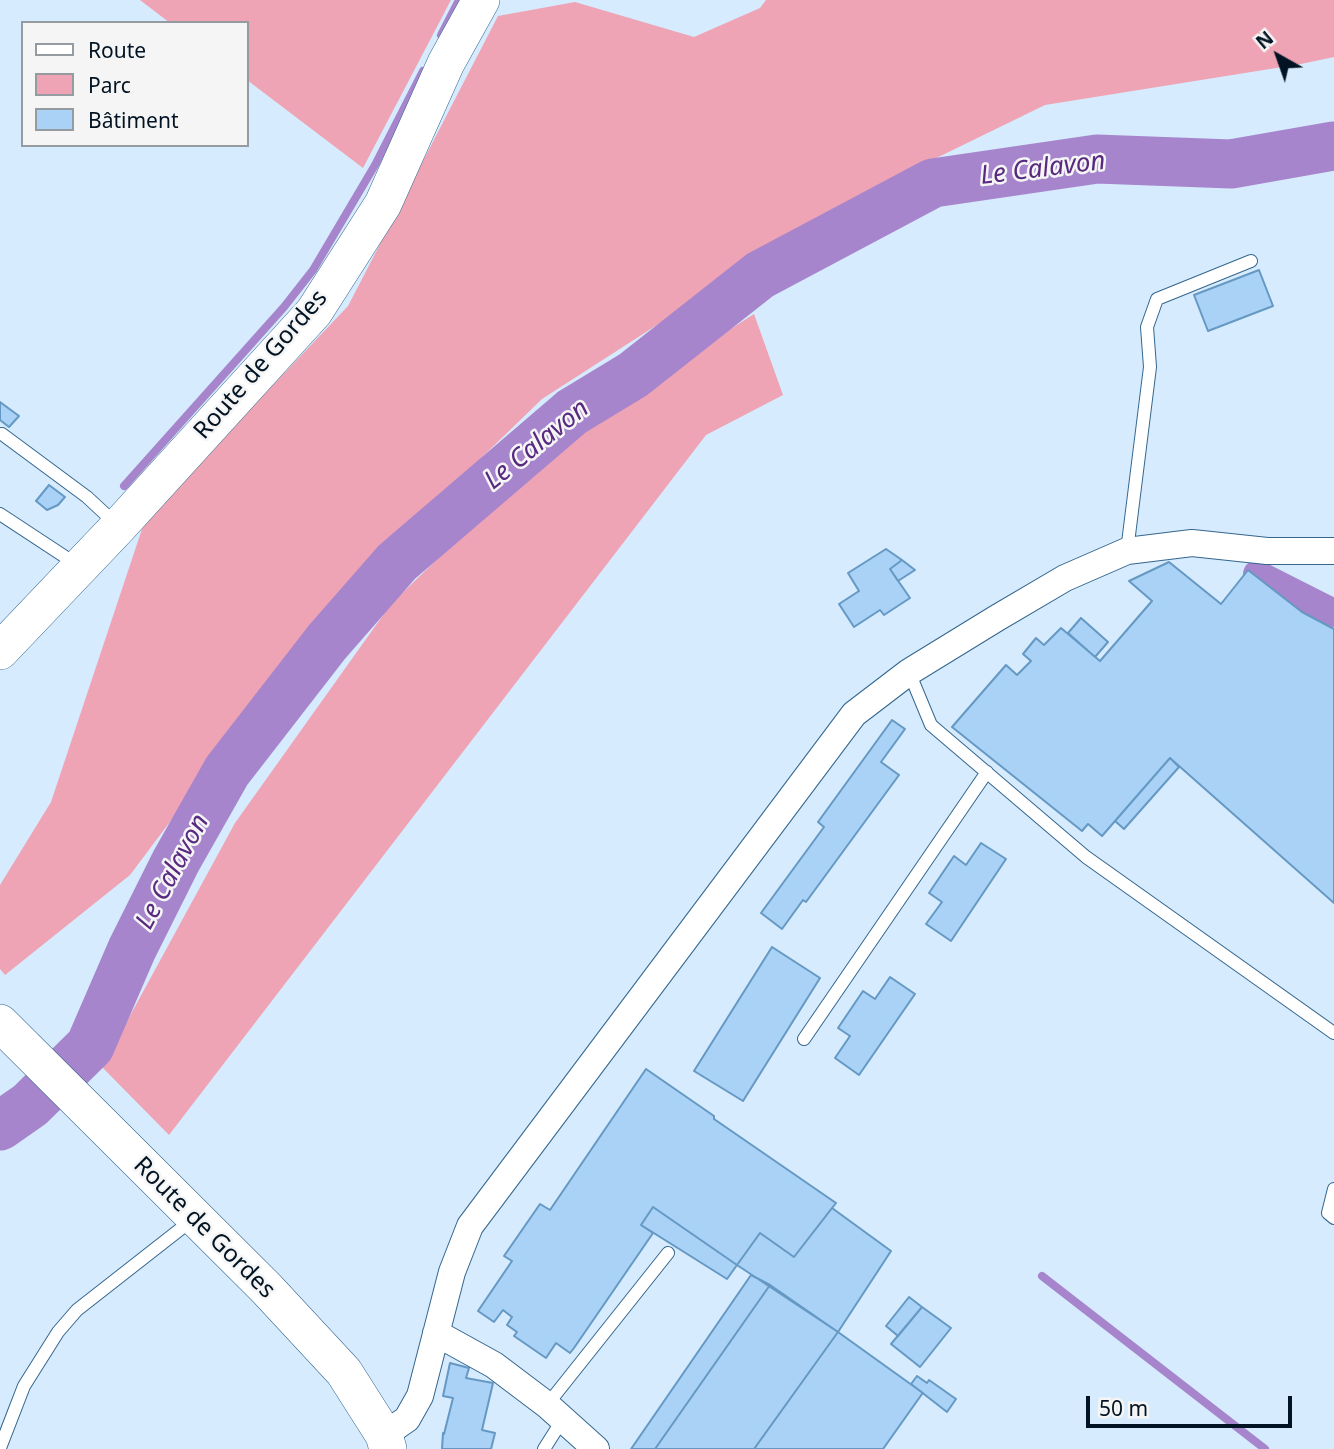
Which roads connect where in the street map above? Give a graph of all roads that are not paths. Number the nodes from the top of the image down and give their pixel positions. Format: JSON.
{"nodes":[{"id":1,"x":481,"y":0,"type":"edge"},
{"id":2,"x":1251,"y":261,"type":"dead end"},
{"id":3,"x":2,"y":435,"type":"edge"},
{"id":4,"x":0,"y":514,"type":"edge"},
{"id":5,"x":119,"y":526,"type":"junction"},
{"id":6,"x":1127,"y":551,"type":"junction"},
{"id":7,"x":1334,"y":551,"type":"edge"},
{"id":8,"x":80,"y":566,"type":"junction"},
{"id":9,"x":0,"y":651,"type":"edge"},
{"id":10,"x":909,"y":673,"type":"junction"},
{"id":11,"x":987,"y":772,"type":"junction"},
{"id":12,"x":0,"y":1023,"type":"edge"},
{"id":13,"x":1334,"y":1033,"type":"edge"},
{"id":14,"x":804,"y":1039,"type":"dead end"},
{"id":15,"x":1334,"y":1189,"type":"edge"},
{"id":16,"x":195,"y":1218,"type":"junction"},
{"id":17,"x":1334,"y":1218,"type":"edge"},
{"id":18,"x":668,"y":1253,"type":"dead end"},
{"id":19,"x":436,"y":1333,"type":"junction"},
{"id":20,"x":555,"y":1412,"type":"junction"},
{"id":21,"x":386,"y":1442,"type":"edge"},
{"id":22,"x":0,"y":1448,"type":"edge"},
{"id":23,"x":544,"y":1449,"type":"edge"},
{"id":24,"x":596,"y":1449,"type":"edge"}],
"edges":[{"from":1,"to":5,"type":"street","name":"Route de Gordes"},
{"from":2,"to":6,"type":"lane"},
{"from":3,"to":5,"type":"lane"},
{"from":4,"to":8,"type":"lane"},
{"from":5,"to":8,"type":"street","name":"Route de Gordes"},
{"from":6,"to":7,"type":"street"},
{"from":6,"to":10,"type":"street"},
{"from":8,"to":9,"type":"street","name":"Route de Gordes"},
{"from":10,"to":11,"type":"lane"},
{"from":10,"to":19,"type":"street"},
{"from":11,"to":13,"type":"lane"},
{"from":11,"to":14,"type":"lane"},
{"from":12,"to":16,"type":"street","name":"Route de Gordes"},
{"from":15,"to":17,"type":"lane"},
{"from":16,"to":21,"type":"street","name":"Route de Gordes"},
{"from":16,"to":22,"type":"lane"},
{"from":18,"to":20,"type":"lane"},
{"from":19,"to":20,"type":"street"},
{"from":19,"to":21,"type":"street"},
{"from":20,"to":23,"type":"lane"},
{"from":20,"to":24,"type":"street"}]}
